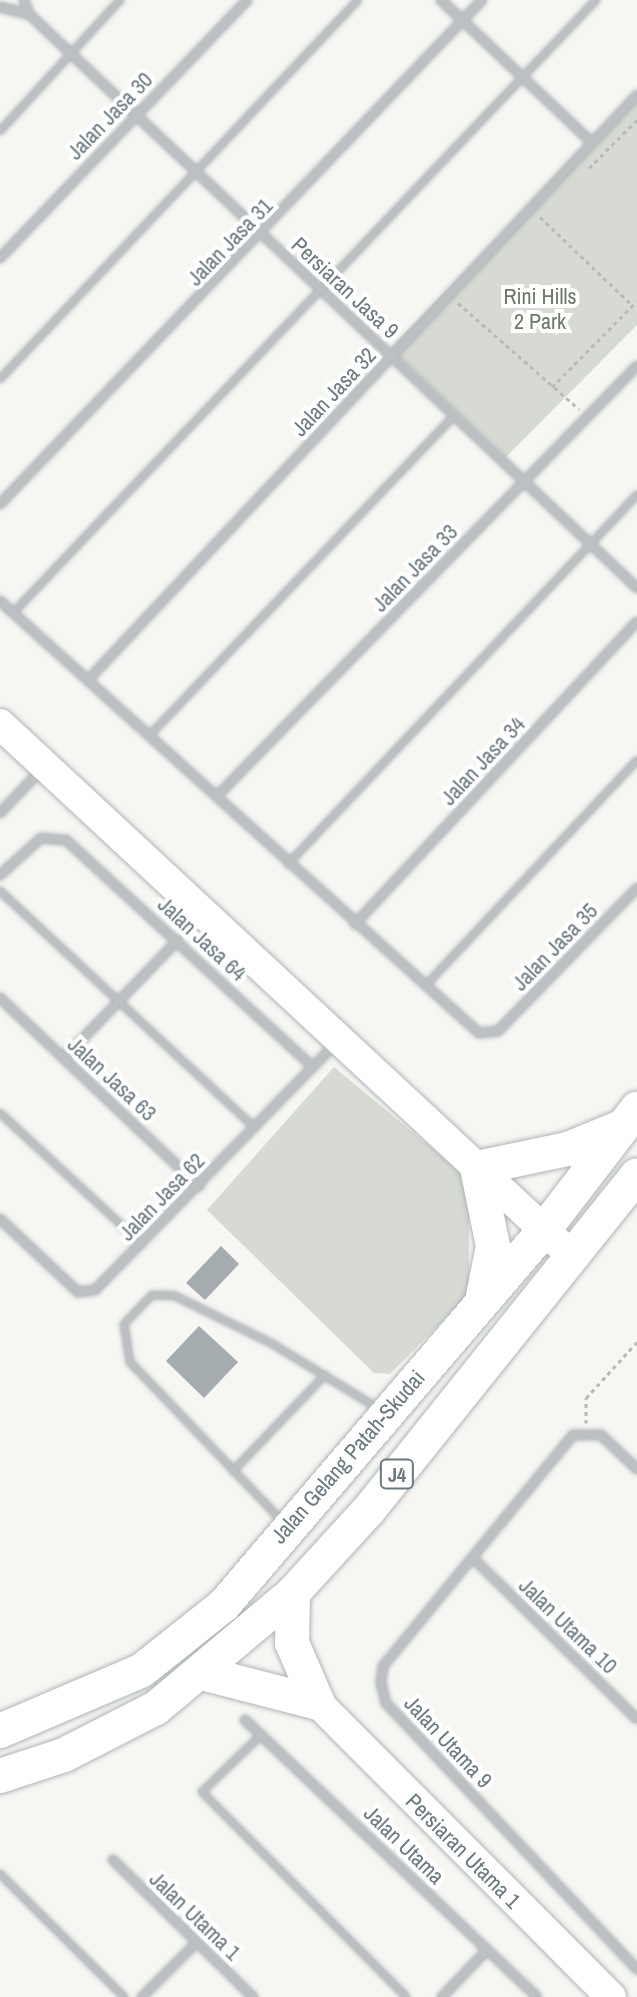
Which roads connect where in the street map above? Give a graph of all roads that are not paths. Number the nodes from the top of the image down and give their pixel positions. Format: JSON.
{"nodes":[{"id":1,"x":10,"y":0,"type":"edge"},
{"id":2,"x":24,"y":0,"type":"edge"},
{"id":3,"x":120,"y":0,"type":"edge"},
{"id":4,"x":247,"y":0,"type":"edge"},
{"id":5,"x":358,"y":0,"type":"edge"},
{"id":6,"x":441,"y":0,"type":"edge"},
{"id":7,"x":482,"y":0,"type":"edge"},
{"id":8,"x":596,"y":0,"type":"edge"},
{"id":9,"x":0,"y":8,"type":"edge"},
{"id":10,"x":29,"y":14,"type":"junction"},
{"id":11,"x":463,"y":19,"type":"junction"},
{"id":12,"x":70,"y":53,"type":"junction"},
{"id":13,"x":522,"y":73,"type":"junction"},
{"id":14,"x":637,"y":95,"type":"edge"},
{"id":15,"x":135,"y":114,"type":"junction"},
{"id":16,"x":0,"y":131,"type":"edge"},
{"id":17,"x":592,"y":143,"type":"junction"},
{"id":18,"x":199,"y":175,"type":"junction"},
{"id":19,"x":263,"y":235,"type":"junction"},
{"id":20,"x":0,"y":258,"type":"edge"},
{"id":21,"x":324,"y":292,"type":"junction"},
{"id":22,"x":392,"y":357,"type":"junction"},
{"id":23,"x":637,"y":366,"type":"edge"},
{"id":24,"x":0,"y":379,"type":"edge"},
{"id":25,"x":454,"y":416,"type":"junction"},
{"id":26,"x":524,"y":482,"type":"junction"},
{"id":27,"x":637,"y":495,"type":"edge"},
{"id":28,"x":0,"y":504,"type":"edge"},
{"id":29,"x":590,"y":543,"type":"junction"},
{"id":30,"x":637,"y":588,"type":"edge"},
{"id":31,"x":0,"y":601,"type":"edge"},
{"id":32,"x":13,"y":613,"type":"junction"},
{"id":33,"x":637,"y":622,"type":"edge"},
{"id":34,"x":89,"y":679,"type":"junction"},
{"id":35,"x":0,"y":724,"type":"edge"},
{"id":36,"x":150,"y":735,"type":"junction"},
{"id":37,"x":637,"y":760,"type":"edge"},
{"id":38,"x":45,"y":766,"type":"junction"},
{"id":39,"x":219,"y":794,"type":"junction"},
{"id":40,"x":0,"y":813,"type":"edge"},
{"id":41,"x":288,"y":864,"type":"junction"},
{"id":42,"x":0,"y":875,"type":"edge"},
{"id":43,"x":637,"y":888,"type":"edge"},
{"id":44,"x":0,"y":891,"type":"edge"},
{"id":45,"x":355,"y":924,"type":"junction"},
{"id":46,"x":178,"y":940,"type":"junction"},
{"id":47,"x":426,"y":985,"type":"junction"},
{"id":48,"x":0,"y":998,"type":"edge"},
{"id":49,"x":119,"y":1002,"type":"junction"},
{"id":50,"x":340,"y":1038,"type":"junction"},
{"id":51,"x":64,"y":1058,"type":"junction"},
{"id":52,"x":312,"y":1066,"type":"junction"},
{"id":53,"x":0,"y":1113,"type":"edge"},
{"id":54,"x":630,"y":1117,"type":"edge"},
{"id":55,"x":255,"y":1128,"type":"junction"},
{"id":56,"x":477,"y":1168,"type":"junction"},
{"id":57,"x":637,"y":1175,"type":"edge"},
{"id":58,"x":199,"y":1186,"type":"junction"},
{"id":59,"x":0,"y":1219,"type":"edge"},
{"id":60,"x":544,"y":1230,"type":"junction"},
{"id":61,"x":142,"y":1244,"type":"junction"},
{"id":62,"x":570,"y":1254,"type":"junction"},
{"id":63,"x":481,"y":1304,"type":"junction"},
{"id":64,"x":325,"y":1375,"type":"junction"},
{"id":65,"x":385,"y":1413,"type":"junction"},
{"id":66,"x":637,"y":1469,"type":"edge"},
{"id":67,"x":233,"y":1471,"type":"junction"},
{"id":68,"x":287,"y":1527,"type":"junction"},
{"id":69,"x":474,"y":1559,"type":"junction"},
{"id":70,"x":293,"y":1593,"type":"junction"},
{"id":71,"x":202,"y":1673,"type":"junction"},
{"id":72,"x":318,"y":1703,"type":"junction"},
{"id":73,"x":637,"y":1719,"type":"edge"},
{"id":74,"x":245,"y":1720,"type":"dead end"},
{"id":75,"x":0,"y":1731,"type":"edge"},
{"id":76,"x":262,"y":1734,"type":"junction"},
{"id":77,"x":0,"y":1776,"type":"edge"},
{"id":78,"x":113,"y":1860,"type":"dead end"},
{"id":79,"x":0,"y":1874,"type":"edge"},
{"id":80,"x":196,"y":1943,"type":"junction"},
{"id":81,"x":487,"y":1950,"type":"junction"},
{"id":82,"x":637,"y":1969,"type":"edge"},
{"id":83,"x":124,"y":1997,"type":"edge"},
{"id":84,"x":142,"y":1997,"type":"edge"},
{"id":85,"x":253,"y":1997,"type":"edge"},
{"id":86,"x":406,"y":1997,"type":"edge"},
{"id":87,"x":442,"y":1997,"type":"edge"},
{"id":88,"x":537,"y":1997,"type":"edge"},
{"id":89,"x":611,"y":1997,"type":"edge"}],
"edges":[{"from":1,"to":9,"type":"street"},
{"from":2,"to":10,"type":"street","name":"Persiaran Jasa 9"},
{"from":3,"to":12,"type":"lane"},
{"from":4,"to":15,"type":"street","name":"Jalan Jasa 30"},
{"from":5,"to":18,"type":"lane"},
{"from":6,"to":11,"type":"street"},
{"from":7,"to":11,"type":"street","name":"Jalan Jasa 31"},
{"from":8,"to":13,"type":"lane"},
{"from":9,"to":10,"type":"street"},
{"from":10,"to":12,"type":"street","name":"Persiaran Jasa 9"},
{"from":11,"to":13,"type":"street"},
{"from":11,"to":19,"type":"street","name":"Jalan Jasa 31"},
{"from":12,"to":15,"type":"street","name":"Persiaran Jasa 9"},
{"from":12,"to":16,"type":"lane"},
{"from":13,"to":17,"type":"street"},
{"from":13,"to":21,"type":"lane"},
{"from":14,"to":17,"type":"street","name":"Jalan Jasa 32"},
{"from":15,"to":18,"type":"street","name":"Persiaran Jasa 9"},
{"from":15,"to":20,"type":"street","name":"Jalan Jasa 30"},
{"from":17,"to":22,"type":"street","name":"Jalan Jasa 32"},
{"from":18,"to":19,"type":"street","name":"Persiaran Jasa 9"},
{"from":18,"to":24,"type":"lane"},
{"from":19,"to":21,"type":"street","name":"Persiaran Jasa 9"},
{"from":19,"to":28,"type":"street","name":"Jalan Jasa 31"},
{"from":21,"to":22,"type":"street","name":"Persiaran Jasa 9"},
{"from":21,"to":32,"type":"lane"},
{"from":22,"to":25,"type":"street","name":"Persiaran Jasa 9"},
{"from":22,"to":34,"type":"street","name":"Jalan Jasa 32"},
{"from":23,"to":26,"type":"street","name":"Jalan Jasa 33"},
{"from":25,"to":26,"type":"street","name":"Persiaran Jasa 9"},
{"from":25,"to":36,"type":"lane"},
{"from":26,"to":29,"type":"street","name":"Persiaran Jasa 9"},
{"from":26,"to":39,"type":"street","name":"Jalan Jasa 33"},
{"from":27,"to":29,"type":"lane"},
{"from":29,"to":30,"type":"street","name":"Persiaran Jasa 9"},
{"from":29,"to":41,"type":"lane"},
{"from":31,"to":32,"type":"street"},
{"from":32,"to":34,"type":"street"},
{"from":33,"to":45,"type":"street","name":"Jalan Jasa 34"},
{"from":34,"to":36,"type":"street"},
{"from":35,"to":38,"type":"street"},
{"from":36,"to":39,"type":"street"},
{"from":37,"to":47,"type":"lane"},
{"from":38,"to":40,"type":"street"},
{"from":38,"to":50,"type":"street"},
{"from":39,"to":41,"type":"street"},
{"from":41,"to":45,"type":"street"},
{"from":42,"to":46,"type":"street","name":"Jalan Jasa 64"},
{"from":43,"to":47,"type":"street","name":"Jalan Jasa 35"},
{"from":44,"to":49,"type":"lane"},
{"from":45,"to":47,"type":"street"},
{"from":46,"to":49,"type":"street"},
{"from":46,"to":52,"type":"street","name":"Jalan Jasa 64"},
{"from":48,"to":51,"type":"street","name":"Jalan Jasa 63"},
{"from":49,"to":51,"type":"street"},
{"from":49,"to":55,"type":"lane"},
{"from":50,"to":52,"type":"street","name":"Jalan Jasa 62"},
{"from":50,"to":56,"type":"street"},
{"from":51,"to":58,"type":"street","name":"Jalan Jasa 63"},
{"from":52,"to":55,"type":"street","name":"Jalan Jasa 62"},
{"from":53,"to":61,"type":"lane"},
{"from":54,"to":56,"type":"main road"},
{"from":54,"to":60,"type":"main road","name":"Jalan Gelang Patah-Skudai","number":"J4"},
{"from":55,"to":58,"type":"street","name":"Jalan Jasa 62"},
{"from":56,"to":60,"type":"street"},
{"from":56,"to":63,"type":"main road"},
{"from":57,"to":62,"type":"main road","name":"Jalan Gelang Patah-Skudai","number":"J4"},
{"from":58,"to":61,"type":"street","name":"Jalan Jasa 62"},
{"from":59,"to":61,"type":"street","name":"Jalan Jasa 62"},
{"from":60,"to":62,"type":"street"},
{"from":60,"to":63,"type":"main road","name":"Jalan Gelang Patah-Skudai","number":"J4"},
{"from":62,"to":70,"type":"main road","name":"Jalan Gelang Patah-Skudai","number":"J4"},
{"from":63,"to":65,"type":"main road","name":"Jalan Gelang Patah-Skudai","number":"J4"},
{"from":64,"to":65,"type":"lane"},
{"from":64,"to":67,"type":"lane"},
{"from":64,"to":67,"type":"lane"},
{"from":65,"to":68,"type":"main road","name":"Jalan Gelang Patah-Skudai","number":"J4"},
{"from":66,"to":69,"type":"street","name":"Jalan Utama 9"},
{"from":67,"to":68,"type":"lane"},
{"from":68,"to":75,"type":"main road","name":"Jalan Gelang Patah-Skudai","number":"J4"},
{"from":69,"to":73,"type":"street","name":"Jalan Utama 10"},
{"from":69,"to":82,"type":"street","name":"Jalan Utama 9"},
{"from":70,"to":71,"type":"main road","name":"Jalan Gelang Patah-Skudai","number":"J4"},
{"from":70,"to":72,"type":"main road"},
{"from":71,"to":72,"type":"main road"},
{"from":71,"to":77,"type":"main road","name":"Jalan Gelang Patah-Skudai","number":"J4"},
{"from":72,"to":89,"type":"street","name":"Persiaran Utama 1"},
{"from":74,"to":76,"type":"street","name":"Jalan Utama"},
{"from":76,"to":81,"type":"street","name":"Jalan Utama"},
{"from":76,"to":86,"type":"lane"},
{"from":78,"to":80,"type":"street","name":"Jalan Utama 1"},
{"from":79,"to":83,"type":"lane"},
{"from":80,"to":84,"type":"street"},
{"from":80,"to":85,"type":"street","name":"Jalan Utama 1"},
{"from":81,"to":87,"type":"street"},
{"from":81,"to":88,"type":"street","name":"Jalan Utama"}]}
